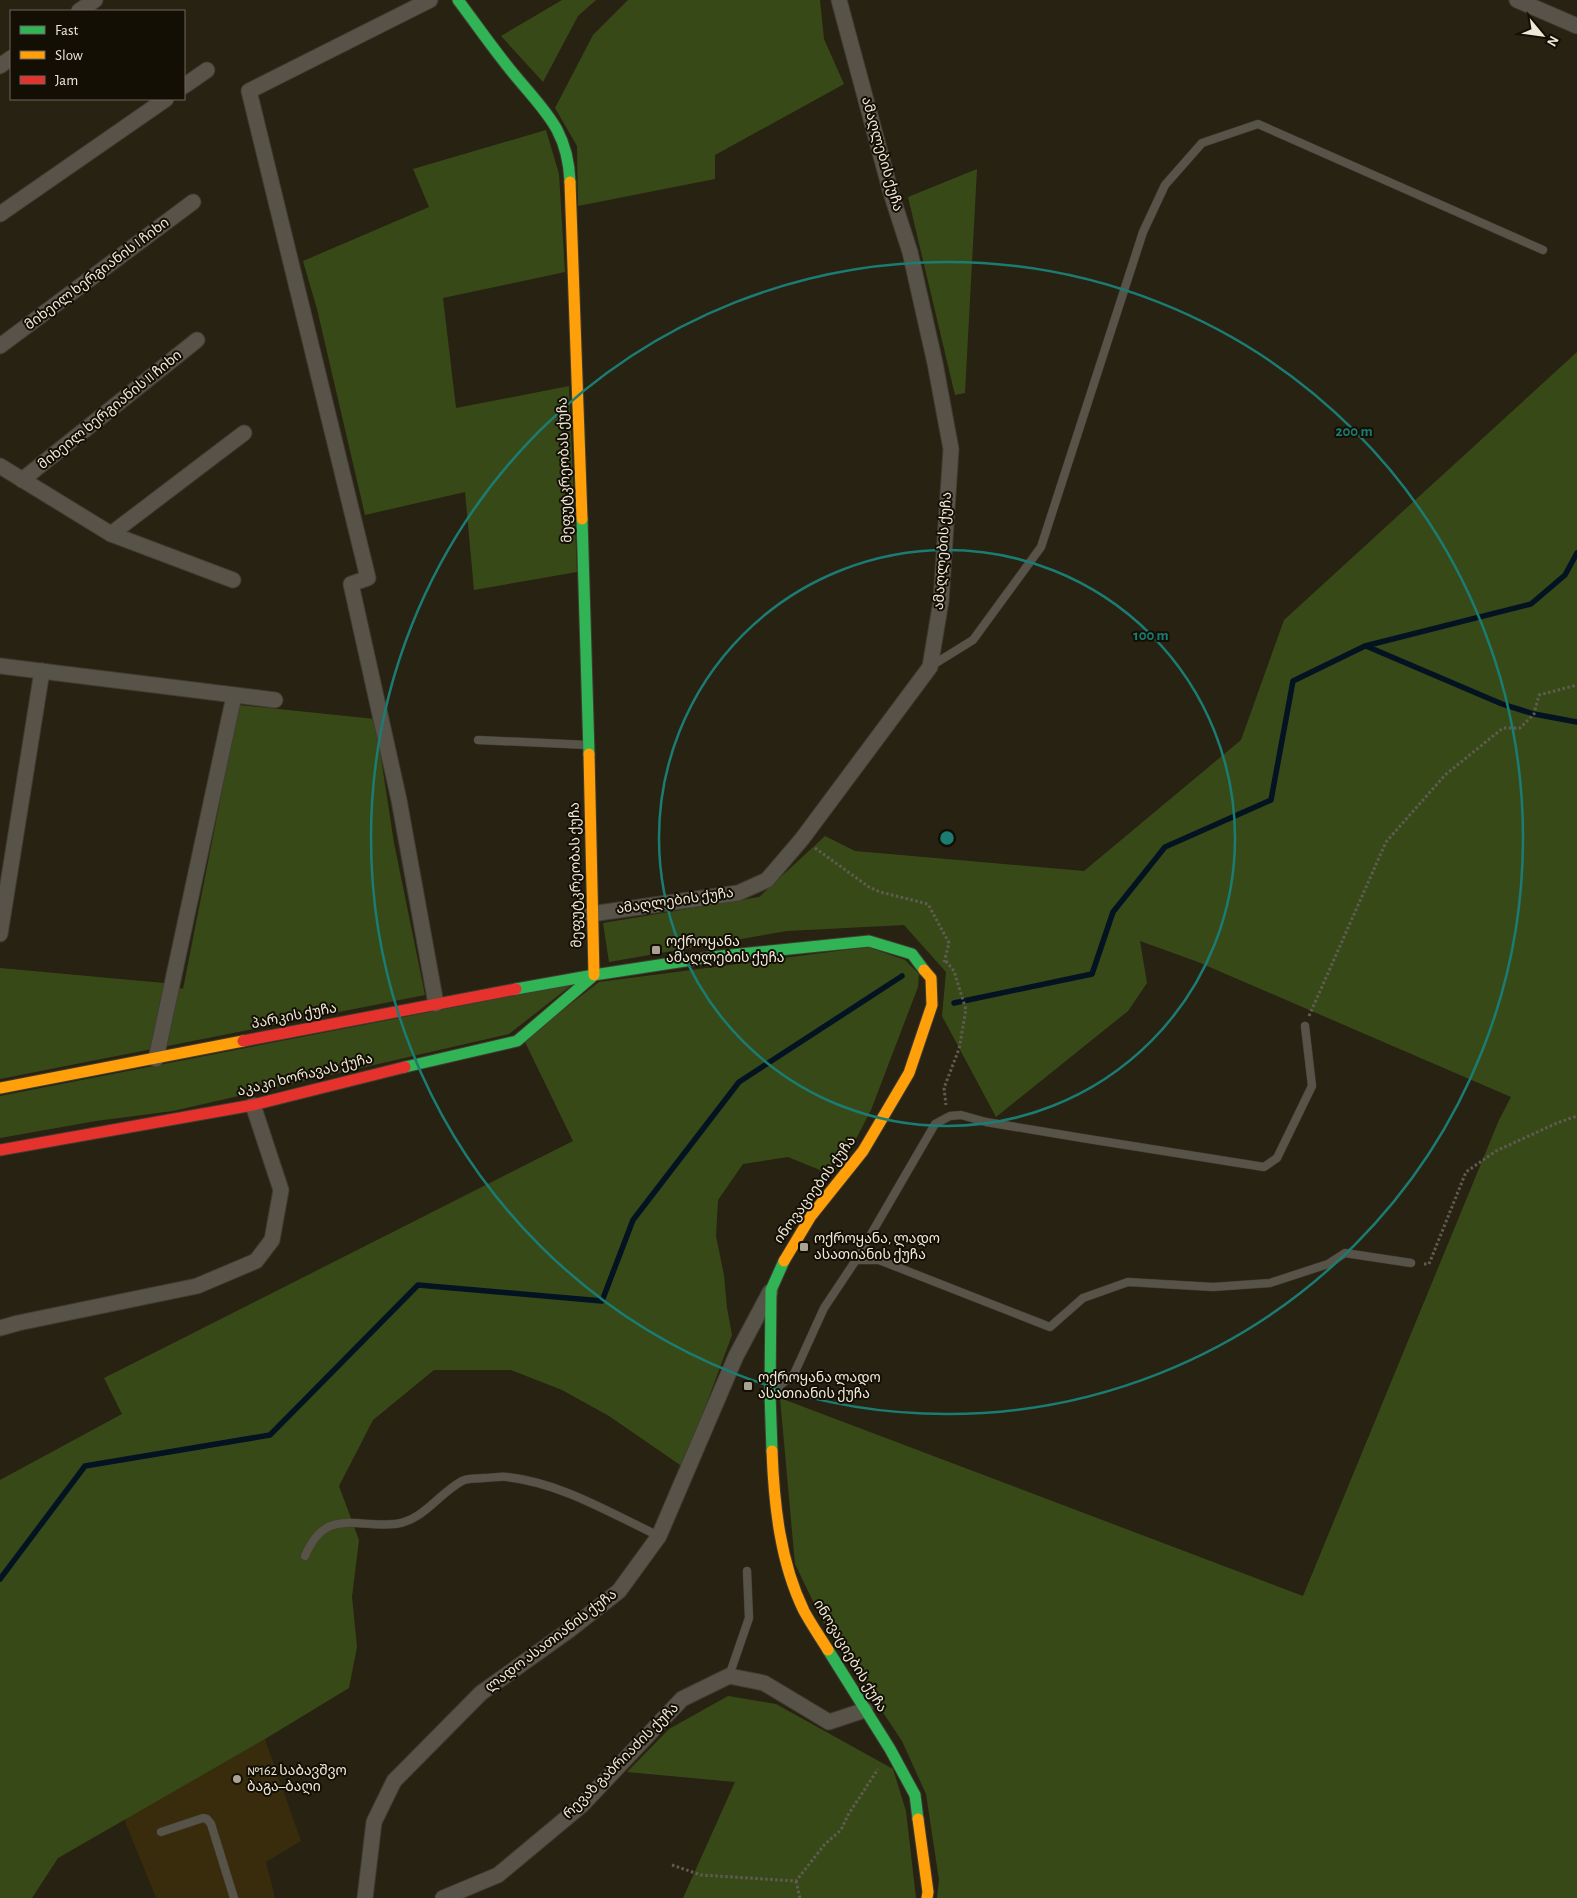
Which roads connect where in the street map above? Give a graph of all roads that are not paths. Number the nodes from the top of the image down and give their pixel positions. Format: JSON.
{"nodes":[{"id":1,"x":96,"y":0,"type":"edge"},
{"id":2,"x":430,"y":0,"type":"edge"},
{"id":3,"x":458,"y":0,"type":"edge"},
{"id":4,"x":839,"y":0,"type":"edge"},
{"id":5,"x":1517,"y":0,"type":"edge"},
{"id":6,"x":81,"y":10,"type":"edge"},
{"id":7,"x":1577,"y":26,"type":"edge"},
{"id":8,"x":207,"y":70,"type":"dead end"},
{"id":9,"x":185,"y":85,"type":"edge"},
{"id":10,"x":165,"y":100,"type":"edge"},
{"id":11,"x":193,"y":202,"type":"dead end"},
{"id":12,"x":0,"y":214,"type":"edge"},
{"id":13,"x":1543,"y":250,"type":"dead end"},
{"id":14,"x":197,"y":340,"type":"dead end"},
{"id":15,"x":0,"y":346,"type":"edge"},
{"id":16,"x":244,"y":433,"type":"dead end"},
{"id":17,"x":0,"y":466,"type":"edge"},
{"id":18,"x":22,"y":480,"type":"junction"},
{"id":19,"x":111,"y":534,"type":"junction"},
{"id":20,"x":234,"y":580,"type":"dead end"},
{"id":21,"x":0,"y":666,"type":"edge"},
{"id":22,"x":930,"y":667,"type":"junction"},
{"id":23,"x":42,"y":671,"type":"junction"},
{"id":24,"x":234,"y":696,"type":"junction"},
{"id":25,"x":275,"y":700,"type":"dead end"},
{"id":26,"x":478,"y":740,"type":"dead end"},
{"id":27,"x":588,"y":745,"type":"junction"},
{"id":28,"x":591,"y":914,"type":"junction"},
{"id":29,"x":0,"y":934,"type":"edge"},
{"id":30,"x":594,"y":975,"type":"junction"},
{"id":31,"x":436,"y":1004,"type":"junction"},
{"id":32,"x":1304,"y":1026,"type":"road end"},
{"id":33,"x":156,"y":1059,"type":"junction"},
{"id":34,"x":0,"y":1088,"type":"edge"},
{"id":35,"x":253,"y":1105,"type":"junction"},
{"id":36,"x":0,"y":1150,"type":"edge"},
{"id":37,"x":856,"y":1260,"type":"junction"},
{"id":38,"x":1411,"y":1264,"type":"road end"},
{"id":39,"x":771,"y":1290,"type":"junction"},
{"id":40,"x":0,"y":1328,"type":"edge"},
{"id":41,"x":770,"y":1394,"type":"junction"},
{"id":42,"x":659,"y":1536,"type":"junction"},
{"id":43,"x":305,"y":1556,"type":"dead end"},
{"id":44,"x":746,"y":1571,"type":"dead end"},
{"id":45,"x":729,"y":1676,"type":"junction"},
{"id":46,"x":864,"y":1710,"type":"junction"},
{"id":47,"x":161,"y":1832,"type":"dead end"},
{"id":48,"x":234,"y":1898,"type":"edge"},
{"id":49,"x":364,"y":1898,"type":"edge"},
{"id":50,"x":443,"y":1898,"type":"edge"},
{"id":51,"x":927,"y":1898,"type":"edge"}],
"edges":[{"from":1,"to":6,"type":"street"},
{"from":2,"to":31,"type":"street"},
{"from":3,"to":27,"type":"street","name":"მეფუტკრეობას ქუჩა"},
{"from":4,"to":22,"type":"street","name":"ამაღლების ქუჩა"},
{"from":5,"to":7,"type":"street"},
{"from":8,"to":9,"type":"street"},
{"from":10,"to":12,"type":"street"},
{"from":11,"to":15,"type":"street","name":"მიხეილ ხერგიანის I ჩიხი"},
{"from":13,"to":22,"type":"lane"},
{"from":14,"to":18,"type":"street","name":"მიხეილ ხერგიანის II ჩიხი"},
{"from":16,"to":19,"type":"street"},
{"from":17,"to":18,"type":"street"},
{"from":18,"to":19,"type":"street"},
{"from":19,"to":20,"type":"street"},
{"from":21,"to":23,"type":"street"},
{"from":22,"to":28,"type":"street","name":"ამაღლების ქუჩა"},
{"from":23,"to":24,"type":"street"},
{"from":23,"to":29,"type":"street"},
{"from":24,"to":25,"type":"street"},
{"from":24,"to":33,"type":"street"},
{"from":26,"to":27,"type":"lane"},
{"from":27,"to":28,"type":"street","name":"მეფუტკრეობას ქუჩა"},
{"from":28,"to":30,"type":"street","name":"მეფუტკრეობას ქუჩა"},
{"from":30,"to":31,"type":"street","name":"პარკის ქუჩა"},
{"from":30,"to":35,"type":"street","name":"აკაკი ხორავას ქუჩა"},
{"from":30,"to":39,"type":"street","name":"ინოვაციების ქუჩა"},
{"from":31,"to":33,"type":"street","name":"პარკის ქუჩა"},
{"from":32,"to":37,"type":"lane"},
{"from":33,"to":34,"type":"street","name":"პარკის ქუჩა"},
{"from":35,"to":36,"type":"street","name":"აკაკი ხორავას ქუჩა"},
{"from":35,"to":40,"type":"street"},
{"from":37,"to":38,"type":"lane"},
{"from":37,"to":41,"type":"lane"},
{"from":39,"to":41,"type":"street","name":"ინოვაციების ქუჩა"},
{"from":39,"to":42,"type":"street","name":"ლადო ასათიანის ქუჩა"},
{"from":41,"to":46,"type":"street","name":"ინოვაციების ქუჩა"},
{"from":42,"to":43,"type":"lane"},
{"from":42,"to":49,"type":"street","name":"ლადო ასათიანის ქუჩა"},
{"from":44,"to":45,"type":"lane"},
{"from":45,"to":46,"type":"street"},
{"from":45,"to":50,"type":"street","name":"რევაზ გაბრიაძის ქუჩა"},
{"from":46,"to":51,"type":"street","name":"ინოვაციების ქუჩა"},
{"from":47,"to":48,"type":"lane"}]}
